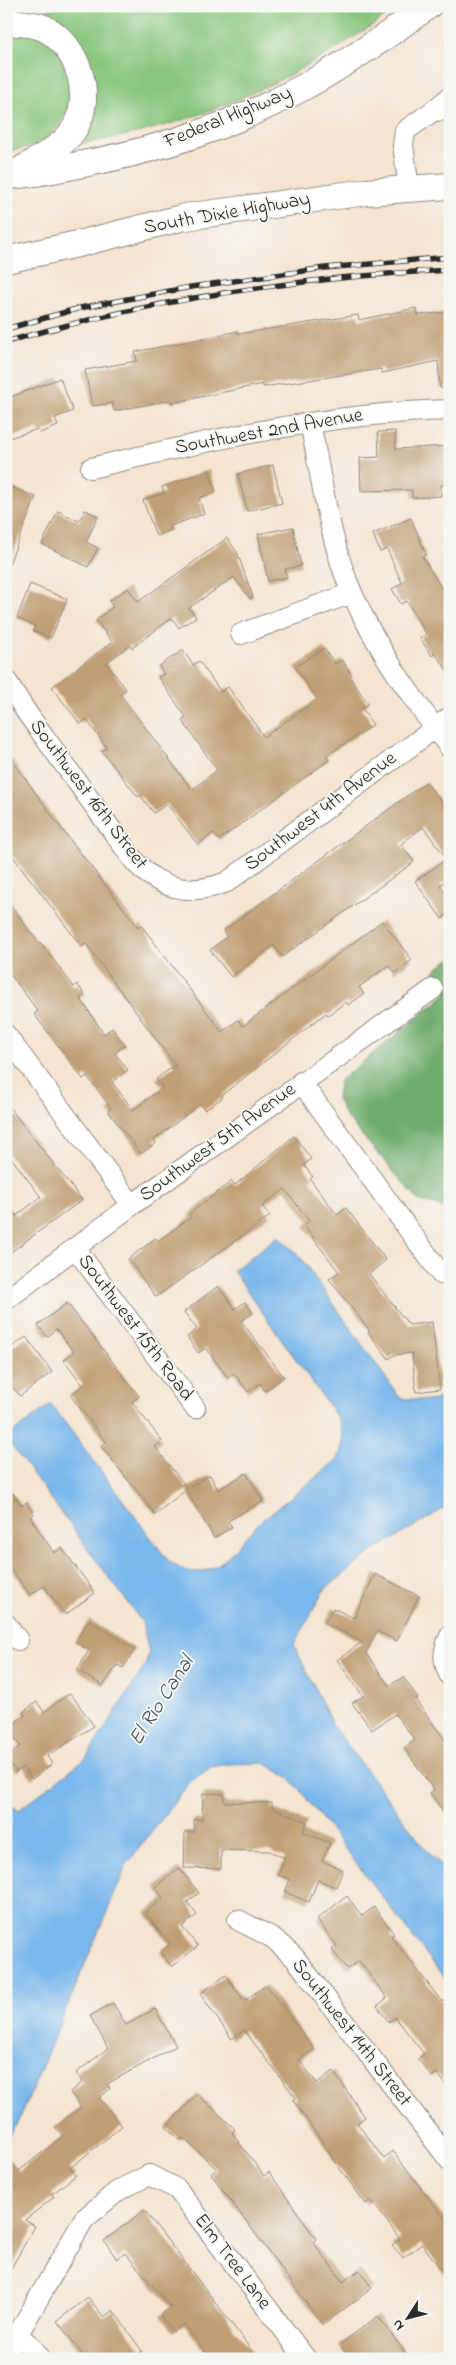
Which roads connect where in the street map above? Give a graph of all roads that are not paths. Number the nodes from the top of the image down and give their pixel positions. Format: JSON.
{"nodes":[{"id":1,"x":428,"y":6,"type":"edge"},
{"id":2,"x":6,"y":22,"type":"edge"},
{"id":3,"x":450,"y":97,"type":"edge"},
{"id":4,"x":441,"y":111,"type":"edge"},
{"id":5,"x":9,"y":176,"type":"edge"},
{"id":6,"x":450,"y":186,"type":"edge"},
{"id":7,"x":409,"y":189,"type":"junction"},
{"id":8,"x":6,"y":260,"type":"edge"},
{"id":9,"x":450,"y":410,"type":"edge"},
{"id":10,"x":310,"y":423,"type":"junction"},
{"id":11,"x":91,"y":468,"type":"dead end"},
{"id":12,"x":352,"y":593,"type":"junction"},
{"id":13,"x":241,"y":634,"type":"dead end"},
{"id":14,"x":6,"y":680,"type":"edge"},
{"id":15,"x":442,"y":722,"type":"edge"},
{"id":16,"x":450,"y":748,"type":"edge"},
{"id":17,"x":184,"y":890,"type":"joint"},
{"id":18,"x":433,"y":989,"type":"dead end"},
{"id":19,"x":6,"y":1035,"type":"edge"},
{"id":20,"x":301,"y":1082,"type":"junction"},
{"id":21,"x":132,"y":1205,"type":"junction"},
{"id":22,"x":75,"y":1248,"type":"junction"},
{"id":23,"x":442,"y":1274,"type":"dead end"},
{"id":24,"x":6,"y":1300,"type":"edge"},
{"id":25,"x":195,"y":1408,"type":"dead end"},
{"id":26,"x":6,"y":1624,"type":"edge"},
{"id":27,"x":18,"y":1640,"type":"dead end"},
{"id":28,"x":447,"y":1643,"type":"edge"},
{"id":29,"x":450,"y":1676,"type":"edge"},
{"id":30,"x":238,"y":1920,"type":"dead end"},
{"id":31,"x":450,"y":2161,"type":"edge"},
{"id":32,"x":18,"y":2335,"type":"junction"},
{"id":33,"x":6,"y":2355,"type":"edge"},
{"id":34,"x":41,"y":2359,"type":"edge"},
{"id":35,"x":306,"y":2359,"type":"edge"}],
"edges":[{"from":1,"to":5,"type":"main road","name":"Federal Highway"},
{"from":2,"to":5,"type":"main road"},
{"from":3,"to":4,"type":"street"},
{"from":4,"to":7,"type":"street"},
{"from":6,"to":7,"type":"main road","name":"South Dixie Highway"},
{"from":7,"to":8,"type":"main road","name":"South Dixie Highway"},
{"from":9,"to":10,"type":"street","name":"Southwest 2nd Avenue"},
{"from":10,"to":11,"type":"street","name":"Southwest 2nd Avenue"},
{"from":10,"to":12,"type":"street"},
{"from":12,"to":13,"type":"street"},
{"from":12,"to":15,"type":"street"},
{"from":14,"to":17,"type":"street","name":"Southwest 16th Street"},
{"from":15,"to":16,"type":"street"},
{"from":15,"to":17,"type":"street","name":"Southwest 4th Avenue"},
{"from":18,"to":20,"type":"street","name":"Southwest 5th Avenue"},
{"from":19,"to":21,"type":"street"},
{"from":20,"to":21,"type":"street","name":"Southwest 5th Avenue"},
{"from":20,"to":23,"type":"street"},
{"from":21,"to":22,"type":"street","name":"Southwest 5th Avenue"},
{"from":22,"to":24,"type":"street","name":"Southwest 5th Avenue"},
{"from":22,"to":25,"type":"street","name":"Southwest 15th Road"},
{"from":26,"to":27,"type":"street"},
{"from":28,"to":29,"type":"street"},
{"from":30,"to":31,"type":"street","name":"Southwest 14th Street"},
{"from":32,"to":33,"type":"street"},
{"from":32,"to":34,"type":"street"},
{"from":32,"to":35,"type":"street","name":"Elm Tree Lane"}]}
